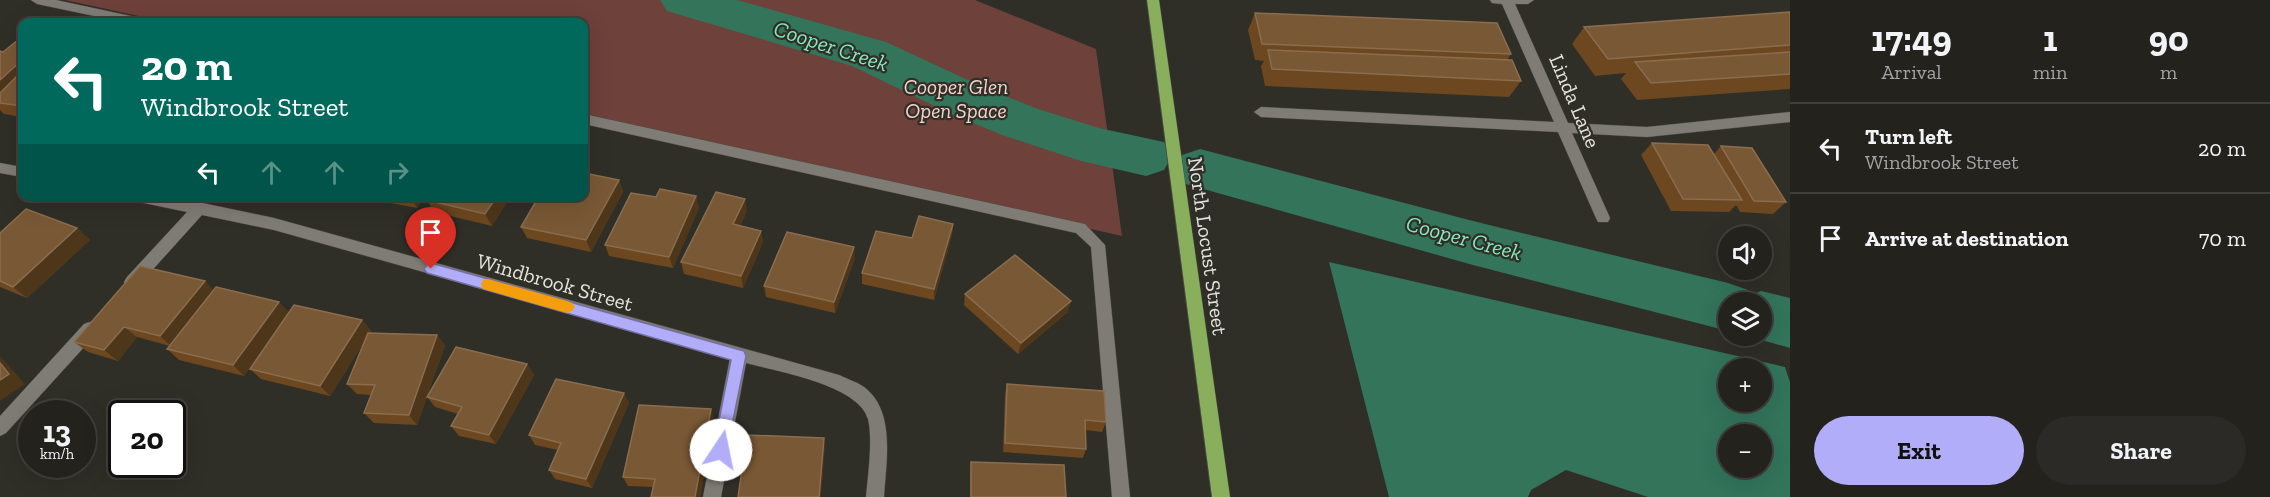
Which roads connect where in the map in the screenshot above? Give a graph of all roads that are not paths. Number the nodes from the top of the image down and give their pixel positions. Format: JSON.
{"nodes":[{"id":1,"x":38,"y":0,"type":"edge"},
{"id":2,"x":1153,"y":0,"type":"edge"},
{"id":3,"x":1496,"y":0,"type":"edge"},
{"id":4,"x":1528,"y":0,"type":"edge"},
{"id":5,"x":1507,"y":1,"type":"edge"},
{"id":6,"x":121,"y":18,"type":"edge"},
{"id":7,"x":1261,"y":112,"type":"dead end"},
{"id":8,"x":1790,"y":117,"type":"edge"},
{"id":9,"x":588,"y":120,"type":"edge"},
{"id":10,"x":1562,"y":127,"type":"junction"},
{"id":11,"x":0,"y":168,"type":"edge"},
{"id":12,"x":18,"y":171,"type":"edge"},
{"id":13,"x":162,"y":201,"type":"edge"},
{"id":14,"x":198,"y":209,"type":"junction"},
{"id":15,"x":1603,"y":218,"type":"dead end"},
{"id":16,"x":121,"y":294,"type":"edge"},
{"id":17,"x":98,"y":319,"type":"edge"},
{"id":18,"x":739,"y":356,"type":"junction"},
{"id":19,"x":0,"y":428,"type":"edge"},
{"id":20,"x":712,"y":497,"type":"edge"},
{"id":21,"x":875,"y":497,"type":"edge"},
{"id":22,"x":1121,"y":497,"type":"edge"},
{"id":23,"x":1221,"y":497,"type":"edge"}],
"edges":[{"from":1,"to":6,"type":"street"},
{"from":2,"to":23,"type":"main road","name":"North Locust Street"},
{"from":3,"to":5,"type":"street"},
{"from":4,"to":5,"type":"street"},
{"from":5,"to":10,"type":"street","name":"Linda Lane"},
{"from":7,"to":10,"type":"street"},
{"from":8,"to":10,"type":"street"},
{"from":9,"to":22,"type":"street"},
{"from":10,"to":15,"type":"street","name":"Linda Lane"},
{"from":11,"to":12,"type":"street"},
{"from":13,"to":14,"type":"street","name":"Windbrook Street"},
{"from":14,"to":16,"type":"street"},
{"from":14,"to":18,"type":"street","name":"Windbrook Street"},
{"from":17,"to":19,"type":"street"},
{"from":18,"to":20,"type":"street"},
{"from":18,"to":21,"type":"street","name":"Windbrook Street"}]}
